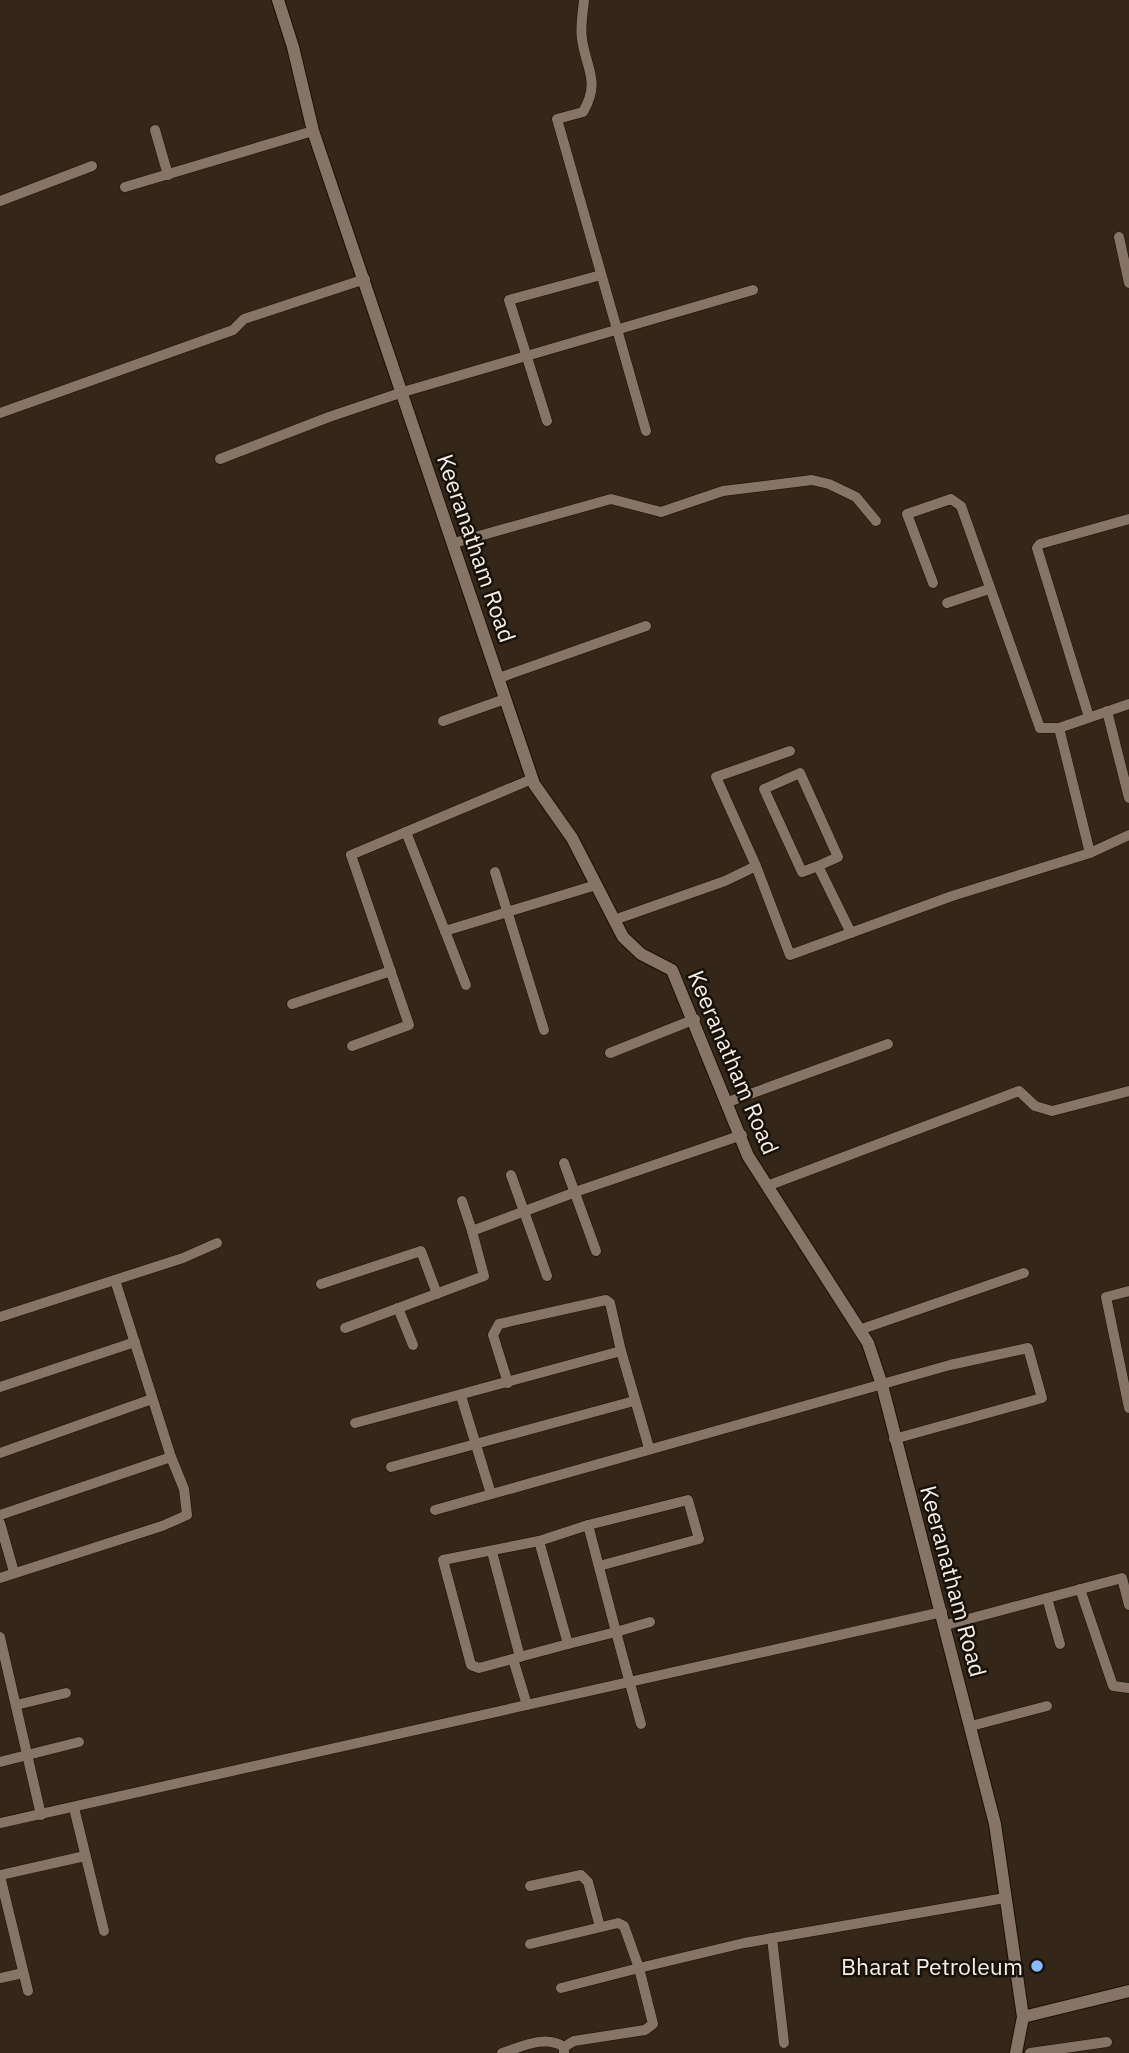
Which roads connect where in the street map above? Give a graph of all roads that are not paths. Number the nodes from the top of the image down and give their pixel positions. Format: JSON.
{"nodes":[{"id":1,"x":278,"y":0,"type":"edge"},
{"id":2,"x":584,"y":0,"type":"edge"},
{"id":3,"x":155,"y":130,"type":"dead end"},
{"id":4,"x":313,"y":131,"type":"junction"},
{"id":5,"x":92,"y":166,"type":"dead end"},
{"id":6,"x":168,"y":175,"type":"junction"},
{"id":7,"x":125,"y":187,"type":"dead end"},
{"id":8,"x":0,"y":201,"type":"edge"},
{"id":9,"x":1119,"y":237,"type":"dead end"},
{"id":10,"x":600,"y":275,"type":"junction"},
{"id":11,"x":365,"y":279,"type":"junction"},
{"id":12,"x":1129,"y":283,"type":"edge"},
{"id":13,"x":753,"y":290,"type":"dead end"},
{"id":14,"x":616,"y":331,"type":"junction"},
{"id":15,"x":527,"y":357,"type":"junction"},
{"id":16,"x":402,"y":392,"type":"junction"},
{"id":17,"x":0,"y":413,"type":"edge"},
{"id":18,"x":547,"y":421,"type":"dead end"},
{"id":19,"x":646,"y":431,"type":"dead end"},
{"id":20,"x":220,"y":459,"type":"dead end"},
{"id":21,"x":1129,"y":519,"type":"edge"},
{"id":22,"x":876,"y":521,"type":"dead end"},
{"id":23,"x":454,"y":543,"type":"junction"},
{"id":24,"x":933,"y":583,"type":"dead end"},
{"id":25,"x":989,"y":589,"type":"junction"},
{"id":26,"x":947,"y":603,"type":"dead end"},
{"id":27,"x":646,"y":626,"type":"dead end"},
{"id":28,"x":499,"y":678,"type":"junction"},
{"id":29,"x":505,"y":699,"type":"junction"},
{"id":30,"x":1129,"y":704,"type":"edge"},
{"id":31,"x":1107,"y":711,"type":"junction"},
{"id":32,"x":1088,"y":717,"type":"junction"},
{"id":33,"x":443,"y":721,"type":"dead end"},
{"id":34,"x":1059,"y":728,"type":"junction"},
{"id":35,"x":790,"y":751,"type":"dead end"},
{"id":36,"x":533,"y":779,"type":"junction"},
{"id":37,"x":1129,"y":798,"type":"edge"},
{"id":38,"x":406,"y":832,"type":"junction"},
{"id":39,"x":1129,"y":835,"type":"edge"},
{"id":40,"x":1090,"y":853,"type":"junction"},
{"id":41,"x":756,"y":866,"type":"junction"},
{"id":42,"x":818,"y":866,"type":"junction"},
{"id":43,"x":495,"y":872,"type":"dead end"},
{"id":44,"x":596,"y":885,"type":"junction"},
{"id":45,"x":508,"y":912,"type":"junction"},
{"id":46,"x":614,"y":920,"type":"junction"},
{"id":47,"x":445,"y":931,"type":"junction"},
{"id":48,"x":851,"y":933,"type":"junction"},
{"id":49,"x":391,"y":971,"type":"junction"},
{"id":50,"x":466,"y":985,"type":"dead end"},
{"id":51,"x":292,"y":1004,"type":"dead end"},
{"id":52,"x":695,"y":1019,"type":"junction"},
{"id":53,"x":544,"y":1030,"type":"dead end"},
{"id":54,"x":888,"y":1044,"type":"dead end"},
{"id":55,"x":352,"y":1046,"type":"dead end"},
{"id":56,"x":610,"y":1053,"type":"dead end"},
{"id":57,"x":1129,"y":1091,"type":"edge"},
{"id":58,"x":728,"y":1102,"type":"junction"},
{"id":59,"x":742,"y":1135,"type":"junction"},
{"id":60,"x":564,"y":1163,"type":"dead end"},
{"id":61,"x":511,"y":1175,"type":"dead end"},
{"id":62,"x":767,"y":1186,"type":"junction"},
{"id":63,"x":574,"y":1192,"type":"junction"},
{"id":64,"x":462,"y":1201,"type":"dead end"},
{"id":65,"x":523,"y":1211,"type":"junction"},
{"id":66,"x":472,"y":1231,"type":"junction"},
{"id":67,"x":217,"y":1243,"type":"dead end"},
{"id":68,"x":596,"y":1251,"type":"dead end"},
{"id":69,"x":1024,"y":1273,"type":"dead end"},
{"id":70,"x":547,"y":1276,"type":"dead end"},
{"id":71,"x":115,"y":1280,"type":"junction"},
{"id":72,"x":321,"y":1284,"type":"dead end"},
{"id":73,"x":1129,"y":1291,"type":"edge"},
{"id":74,"x":437,"y":1294,"type":"junction"},
{"id":75,"x":398,"y":1308,"type":"junction"},
{"id":76,"x":0,"y":1317,"type":"edge"},
{"id":77,"x":345,"y":1328,"type":"dead end"},
{"id":78,"x":859,"y":1330,"type":"junction"},
{"id":79,"x":135,"y":1342,"type":"junction"},
{"id":80,"x":413,"y":1345,"type":"dead end"},
{"id":81,"x":621,"y":1351,"type":"junction"},
{"id":82,"x":508,"y":1383,"type":"junction"},
{"id":83,"x":882,"y":1385,"type":"junction"},
{"id":84,"x":0,"y":1387,"type":"edge"},
{"id":85,"x":461,"y":1396,"type":"junction"},
{"id":86,"x":152,"y":1399,"type":"junction"},
{"id":87,"x":634,"y":1401,"type":"junction"},
{"id":88,"x":1129,"y":1408,"type":"edge"},
{"id":89,"x":355,"y":1423,"type":"dead end"},
{"id":90,"x":894,"y":1439,"type":"junction"},
{"id":91,"x":477,"y":1446,"type":"junction"},
{"id":92,"x":649,"y":1448,"type":"junction"},
{"id":93,"x":0,"y":1453,"type":"edge"},
{"id":94,"x":171,"y":1457,"type":"junction"},
{"id":95,"x":391,"y":1467,"type":"dead end"},
{"id":96,"x":491,"y":1493,"type":"junction"},
{"id":97,"x":435,"y":1510,"type":"dead end"},
{"id":98,"x":0,"y":1515,"type":"edge"},
{"id":99,"x":0,"y":1523,"type":"edge"},
{"id":100,"x":588,"y":1525,"type":"junction"},
{"id":101,"x":539,"y":1541,"type":"junction"},
{"id":102,"x":492,"y":1552,"type":"junction"},
{"id":103,"x":599,"y":1566,"type":"junction"},
{"id":104,"x":14,"y":1572,"type":"junction"},
{"id":105,"x":0,"y":1578,"type":"edge"},
{"id":106,"x":1080,"y":1589,"type":"junction"},
{"id":107,"x":1047,"y":1598,"type":"junction"},
{"id":108,"x":1129,"y":1605,"type":"edge"},
{"id":109,"x":944,"y":1619,"type":"junction"},
{"id":110,"x":650,"y":1622,"type":"dead end"},
{"id":111,"x":616,"y":1632,"type":"junction"},
{"id":112,"x":0,"y":1637,"type":"edge"},
{"id":113,"x":568,"y":1644,"type":"junction"},
{"id":114,"x":1060,"y":1644,"type":"dead end"},
{"id":115,"x":2,"y":1657,"type":"edge"},
{"id":116,"x":517,"y":1658,"type":"junction"},
{"id":117,"x":629,"y":1682,"type":"junction"},
{"id":118,"x":1129,"y":1688,"type":"edge"},
{"id":119,"x":66,"y":1693,"type":"dead end"},
{"id":120,"x":16,"y":1705,"type":"junction"},
{"id":121,"x":527,"y":1705,"type":"junction"},
{"id":122,"x":1047,"y":1706,"type":"dead end"},
{"id":123,"x":641,"y":1724,"type":"dead end"},
{"id":124,"x":971,"y":1726,"type":"junction"},
{"id":125,"x":79,"y":1742,"type":"dead end"},
{"id":126,"x":27,"y":1755,"type":"junction"},
{"id":127,"x":0,"y":1762,"type":"edge"},
{"id":128,"x":74,"y":1808,"type":"junction"},
{"id":129,"x":41,"y":1815,"type":"junction"},
{"id":130,"x":0,"y":1823,"type":"edge"},
{"id":131,"x":85,"y":1856,"type":"junction"},
{"id":132,"x":0,"y":1875,"type":"edge"},
{"id":133,"x":530,"y":1886,"type":"dead end"},
{"id":134,"x":1005,"y":1898,"type":"junction"},
{"id":135,"x":600,"y":1927,"type":"junction"},
{"id":136,"x":104,"y":1931,"type":"dead end"},
{"id":137,"x":772,"y":1938,"type":"junction"},
{"id":138,"x":530,"y":1944,"type":"dead end"},
{"id":139,"x":639,"y":1968,"type":"junction"},
{"id":140,"x":23,"y":1973,"type":"junction"},
{"id":141,"x":0,"y":1978,"type":"edge"},
{"id":142,"x":561,"y":1988,"type":"dead end"},
{"id":143,"x":27,"y":1991,"type":"dead end"},
{"id":144,"x":1129,"y":1991,"type":"edge"},
{"id":145,"x":1023,"y":2017,"type":"junction"},
{"id":146,"x":1107,"y":2042,"type":"dead end"},
{"id":147,"x":784,"y":2043,"type":"dead end"},
{"id":148,"x":564,"y":2050,"type":"edge"},
{"id":149,"x":502,"y":2053,"type":"edge"},
{"id":150,"x":1016,"y":2053,"type":"edge"},
{"id":151,"x":1030,"y":2053,"type":"edge"}],
"edges":[{"from":1,"to":4,"type":"street","name":"Keeranatham Road"},
{"from":2,"to":10,"type":"street"},
{"from":3,"to":6,"type":"street"},
{"from":4,"to":6,"type":"street"},
{"from":4,"to":11,"type":"street","name":"Keeranatham Road"},
{"from":5,"to":8,"type":"street"},
{"from":6,"to":7,"type":"street"},
{"from":9,"to":12,"type":"street"},
{"from":10,"to":14,"type":"street"},
{"from":10,"to":15,"type":"street"},
{"from":11,"to":16,"type":"street","name":"Keeranatham Road"},
{"from":11,"to":17,"type":"street"},
{"from":13,"to":14,"type":"street"},
{"from":14,"to":15,"type":"street"},
{"from":14,"to":19,"type":"street"},
{"from":15,"to":16,"type":"street"},
{"from":15,"to":18,"type":"street"},
{"from":16,"to":20,"type":"street"},
{"from":16,"to":23,"type":"street","name":"Keeranatham Road"},
{"from":21,"to":32,"type":"street"},
{"from":22,"to":23,"type":"street"},
{"from":23,"to":28,"type":"street","name":"Keeranatham Road"},
{"from":24,"to":25,"type":"street"},
{"from":25,"to":26,"type":"street"},
{"from":25,"to":34,"type":"street"},
{"from":27,"to":28,"type":"street"},
{"from":28,"to":29,"type":"street","name":"Keeranatham Road"},
{"from":29,"to":33,"type":"street"},
{"from":29,"to":36,"type":"street","name":"Keeranatham Road"},
{"from":30,"to":31,"type":"street"},
{"from":31,"to":32,"type":"street"},
{"from":31,"to":37,"type":"street"},
{"from":32,"to":34,"type":"street"},
{"from":34,"to":40,"type":"street"},
{"from":35,"to":41,"type":"street"},
{"from":36,"to":38,"type":"street"},
{"from":36,"to":44,"type":"street","name":"Keeranatham Road"},
{"from":38,"to":47,"type":"street"},
{"from":38,"to":49,"type":"street"},
{"from":39,"to":40,"type":"street"},
{"from":40,"to":48,"type":"street"},
{"from":41,"to":46,"type":"street"},
{"from":41,"to":48,"type":"street"},
{"from":42,"to":42,"type":"street"},
{"from":42,"to":48,"type":"street"},
{"from":43,"to":45,"type":"street"},
{"from":44,"to":45,"type":"street"},
{"from":44,"to":46,"type":"street","name":"Keeranatham Road"},
{"from":45,"to":47,"type":"street"},
{"from":45,"to":53,"type":"street"},
{"from":46,"to":52,"type":"street","name":"Keeranatham Road"},
{"from":47,"to":50,"type":"street"},
{"from":49,"to":51,"type":"street"},
{"from":49,"to":55,"type":"street"},
{"from":52,"to":56,"type":"street"},
{"from":52,"to":58,"type":"street","name":"Keeranatham Road"},
{"from":54,"to":58,"type":"street"},
{"from":57,"to":62,"type":"street"},
{"from":58,"to":59,"type":"street","name":"Keeranatham Road"},
{"from":59,"to":62,"type":"street","name":"Keeranatham Road"},
{"from":59,"to":63,"type":"street"},
{"from":60,"to":63,"type":"street"},
{"from":61,"to":65,"type":"street"},
{"from":62,"to":78,"type":"street","name":"Keeranatham Road"},
{"from":63,"to":65,"type":"street"},
{"from":63,"to":68,"type":"street"},
{"from":64,"to":66,"type":"street"},
{"from":65,"to":66,"type":"street"},
{"from":65,"to":70,"type":"street"},
{"from":66,"to":74,"type":"street"},
{"from":67,"to":71,"type":"street"},
{"from":69,"to":78,"type":"street"},
{"from":71,"to":76,"type":"street"},
{"from":71,"to":79,"type":"street"},
{"from":72,"to":74,"type":"street"},
{"from":73,"to":88,"type":"street"},
{"from":74,"to":75,"type":"street"},
{"from":75,"to":77,"type":"street"},
{"from":75,"to":80,"type":"street"},
{"from":78,"to":83,"type":"street","name":"Keeranatham Road"},
{"from":79,"to":84,"type":"street"},
{"from":79,"to":86,"type":"street"},
{"from":81,"to":82,"type":"street"},
{"from":81,"to":82,"type":"street"},
{"from":81,"to":87,"type":"street"},
{"from":82,"to":85,"type":"street"},
{"from":83,"to":90,"type":"street","name":"Keeranatham Road"},
{"from":83,"to":90,"type":"street"},
{"from":83,"to":92,"type":"street"},
{"from":85,"to":89,"type":"street"},
{"from":85,"to":91,"type":"street"},
{"from":86,"to":93,"type":"street"},
{"from":86,"to":94,"type":"street"},
{"from":87,"to":91,"type":"street"},
{"from":87,"to":92,"type":"street"},
{"from":90,"to":109,"type":"street","name":"Keeranatham Road"},
{"from":91,"to":95,"type":"street"},
{"from":91,"to":96,"type":"street"},
{"from":92,"to":96,"type":"street"},
{"from":94,"to":98,"type":"street"},
{"from":94,"to":104,"type":"street"},
{"from":96,"to":97,"type":"street"},
{"from":99,"to":104,"type":"street"},
{"from":100,"to":101,"type":"street"},
{"from":100,"to":103,"type":"street"},
{"from":100,"to":103,"type":"street"},
{"from":101,"to":102,"type":"street"},
{"from":101,"to":113,"type":"street"},
{"from":102,"to":116,"type":"street"},
{"from":102,"to":116,"type":"street"},
{"from":103,"to":111,"type":"street"},
{"from":104,"to":105,"type":"street"},
{"from":106,"to":107,"type":"street"},
{"from":106,"to":108,"type":"street"},
{"from":106,"to":118,"type":"street"},
{"from":107,"to":109,"type":"street"},
{"from":107,"to":114,"type":"street"},
{"from":109,"to":117,"type":"street"},
{"from":109,"to":124,"type":"street","name":"Keeranatham Road"},
{"from":110,"to":111,"type":"street"},
{"from":111,"to":113,"type":"street"},
{"from":111,"to":117,"type":"street"},
{"from":112,"to":115,"type":"street"},
{"from":113,"to":116,"type":"street"},
{"from":115,"to":120,"type":"street"},
{"from":116,"to":121,"type":"street"},
{"from":117,"to":121,"type":"street"},
{"from":117,"to":123,"type":"street"},
{"from":119,"to":120,"type":"street"},
{"from":120,"to":126,"type":"street"},
{"from":121,"to":128,"type":"street"},
{"from":122,"to":124,"type":"street"},
{"from":124,"to":134,"type":"street","name":"Keeranatham Road"},
{"from":125,"to":126,"type":"street"},
{"from":126,"to":127,"type":"street"},
{"from":126,"to":129,"type":"street"},
{"from":128,"to":129,"type":"street"},
{"from":128,"to":131,"type":"street"},
{"from":129,"to":130,"type":"street"},
{"from":131,"to":132,"type":"street"},
{"from":131,"to":136,"type":"street"},
{"from":132,"to":140,"type":"street"},
{"from":133,"to":135,"type":"street"},
{"from":134,"to":137,"type":"street"},
{"from":134,"to":145,"type":"street","name":"Keeranatham Road"},
{"from":135,"to":138,"type":"street"},
{"from":135,"to":139,"type":"street"},
{"from":137,"to":139,"type":"street"},
{"from":137,"to":147,"type":"street"},
{"from":139,"to":142,"type":"street"},
{"from":139,"to":148,"type":"street"},
{"from":140,"to":141,"type":"street"},
{"from":140,"to":143,"type":"street"},
{"from":144,"to":145,"type":"street"},
{"from":145,"to":150,"type":"street","name":"Keeranatham Road"},
{"from":146,"to":151,"type":"street"},
{"from":148,"to":149,"type":"street"}]}
